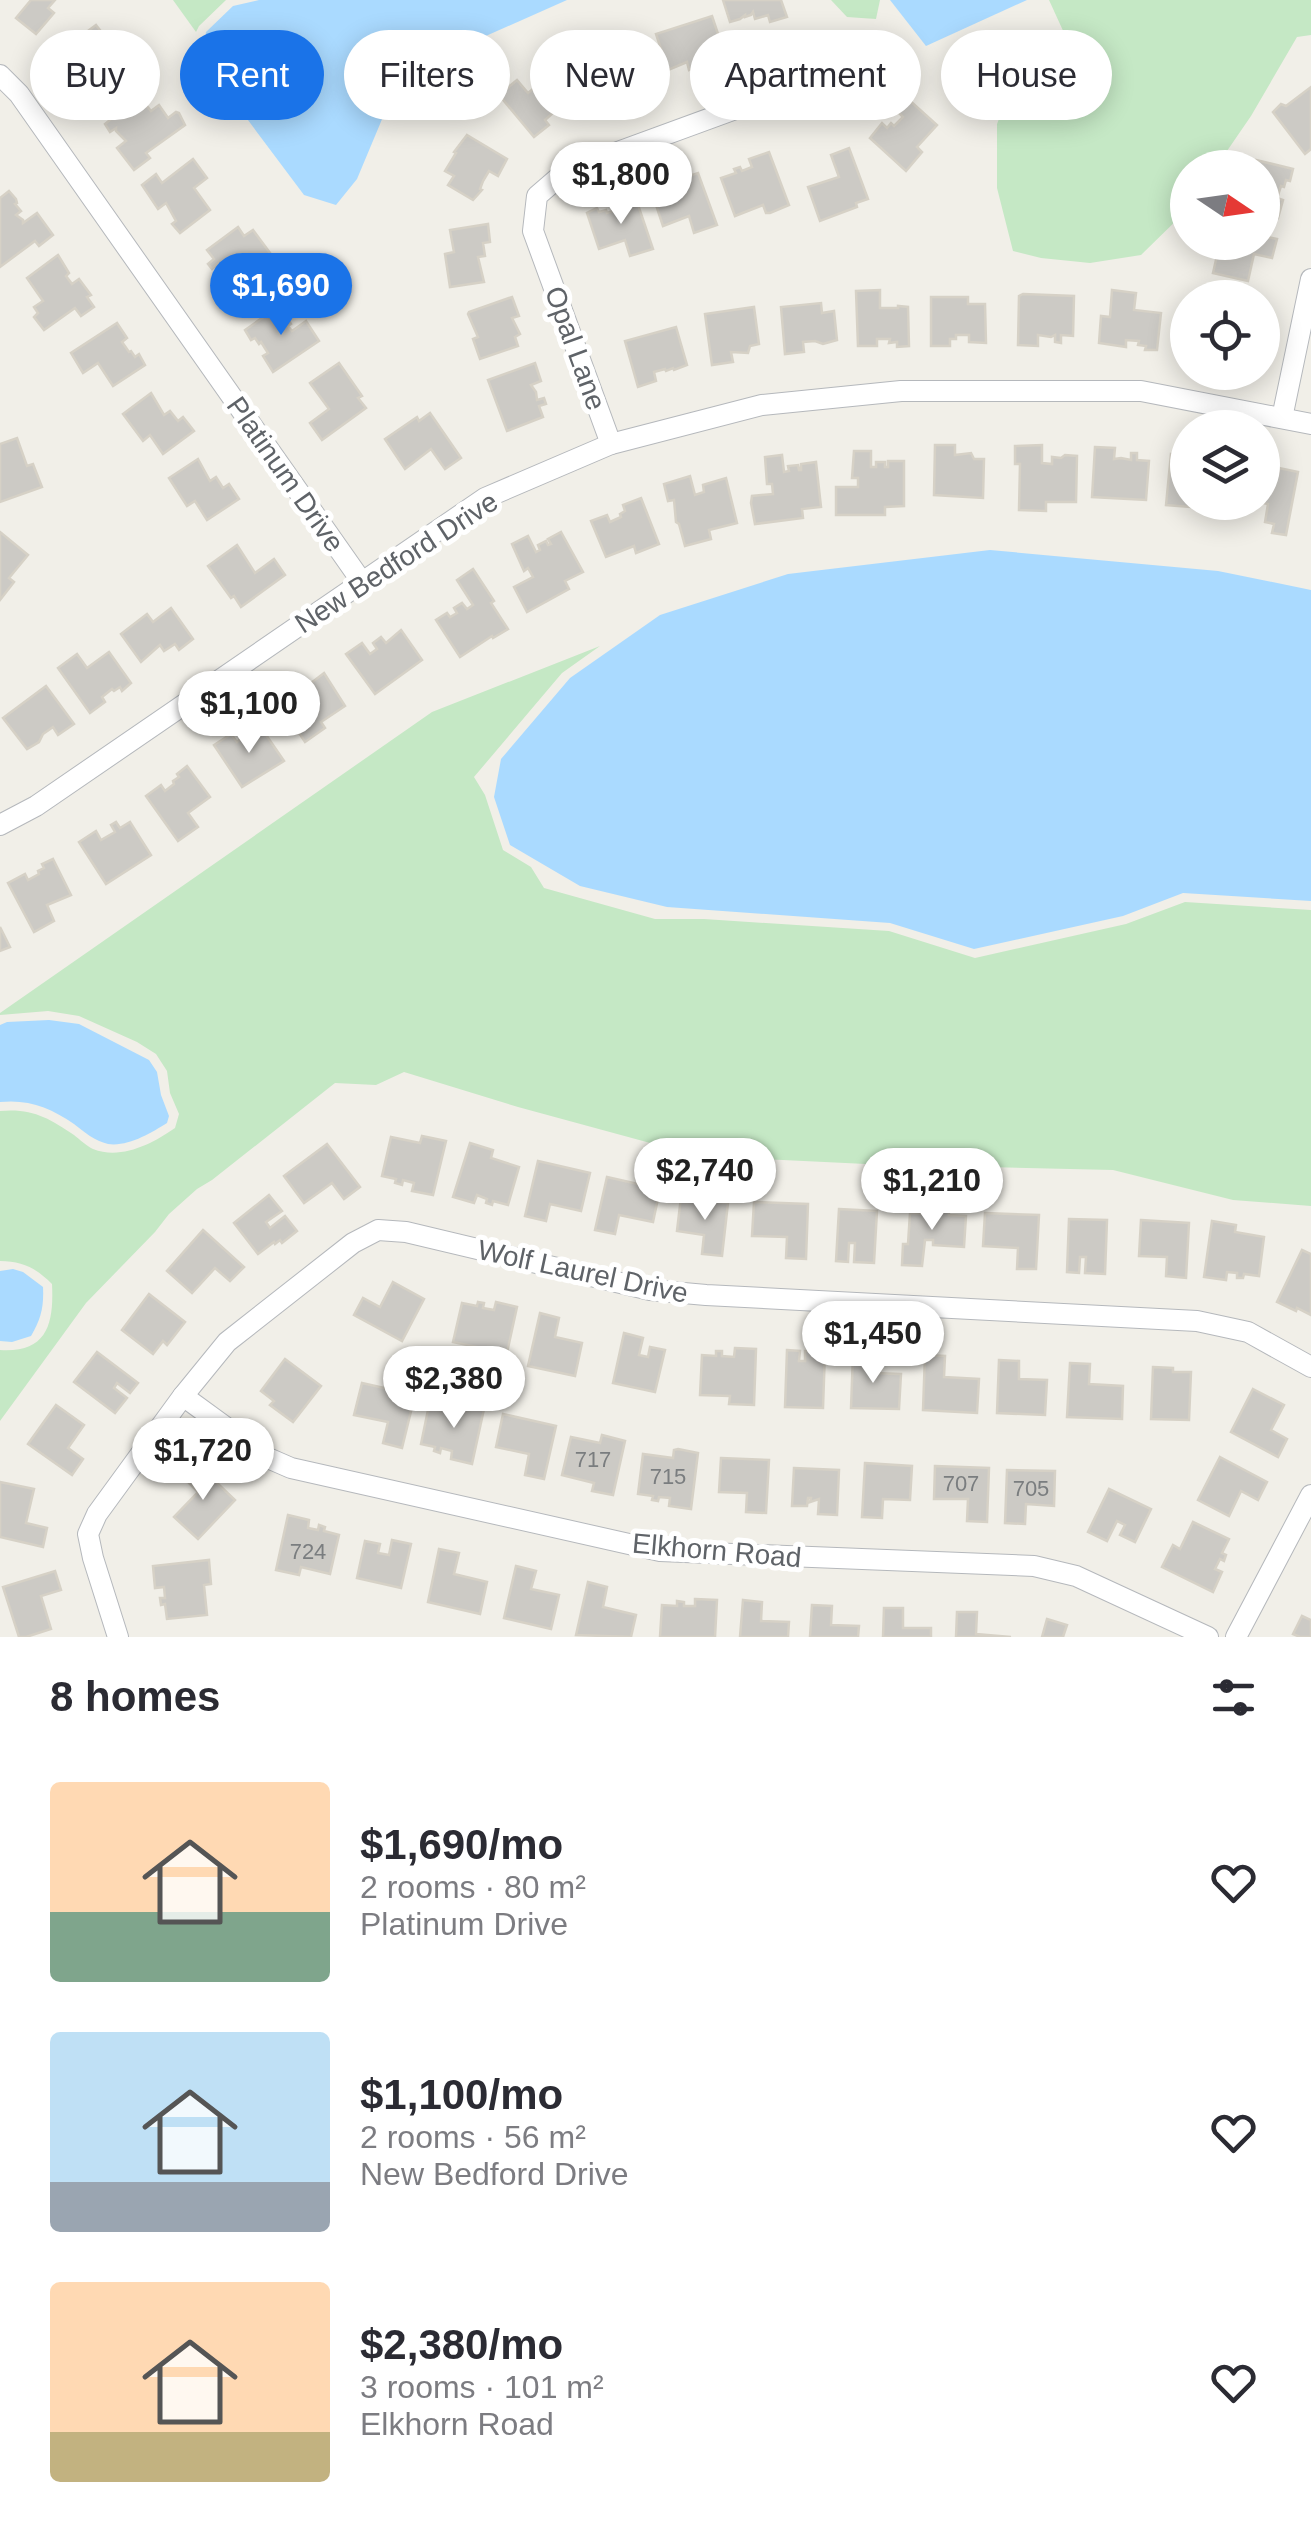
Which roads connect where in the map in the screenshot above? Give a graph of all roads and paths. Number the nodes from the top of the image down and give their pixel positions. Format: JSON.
{"nodes":[{"id":1,"x":0,"y":74,"type":"edge"},
{"id":2,"x":705,"y":120,"type":"edge"},
{"id":3,"x":1311,"y":279,"type":"edge"},
{"id":4,"x":1282,"y":418,"type":"junction"},
{"id":5,"x":1311,"y":424,"type":"edge"},
{"id":6,"x":610,"y":444,"type":"junction"},
{"id":7,"x":362,"y":582,"type":"junction"},
{"id":8,"x":0,"y":825,"type":"edge"},
{"id":9,"x":1311,"y":1367,"type":"edge"},
{"id":10,"x":183,"y":1396,"type":"junction"},
{"id":11,"x":1311,"y":1495,"type":"edge"},
{"id":12,"x":118,"y":1637,"type":"edge"},
{"id":13,"x":1208,"y":1637,"type":"edge"},
{"id":14,"x":1236,"y":1637,"type":"edge"}],
"edges":[{"from":1,"to":7,"type":"street","name":"Platinum Drive"},
{"from":2,"to":6,"type":"street","name":"Opal Lane"},
{"from":3,"to":4,"type":"street"},
{"from":4,"to":5,"type":"street","name":"New Bedford Drive"},
{"from":4,"to":6,"type":"street","name":"New Bedford Drive"},
{"from":6,"to":7,"type":"street","name":"New Bedford Drive"},
{"from":7,"to":8,"type":"street","name":"New Bedford Drive"},
{"from":9,"to":10,"type":"street","name":"Wolf Laurel Drive"},
{"from":10,"to":12,"type":"street","name":"Wolf Laurel Drive"},
{"from":10,"to":13,"type":"street","name":"Elkhorn Road"},
{"from":11,"to":14,"type":"street"}]}
